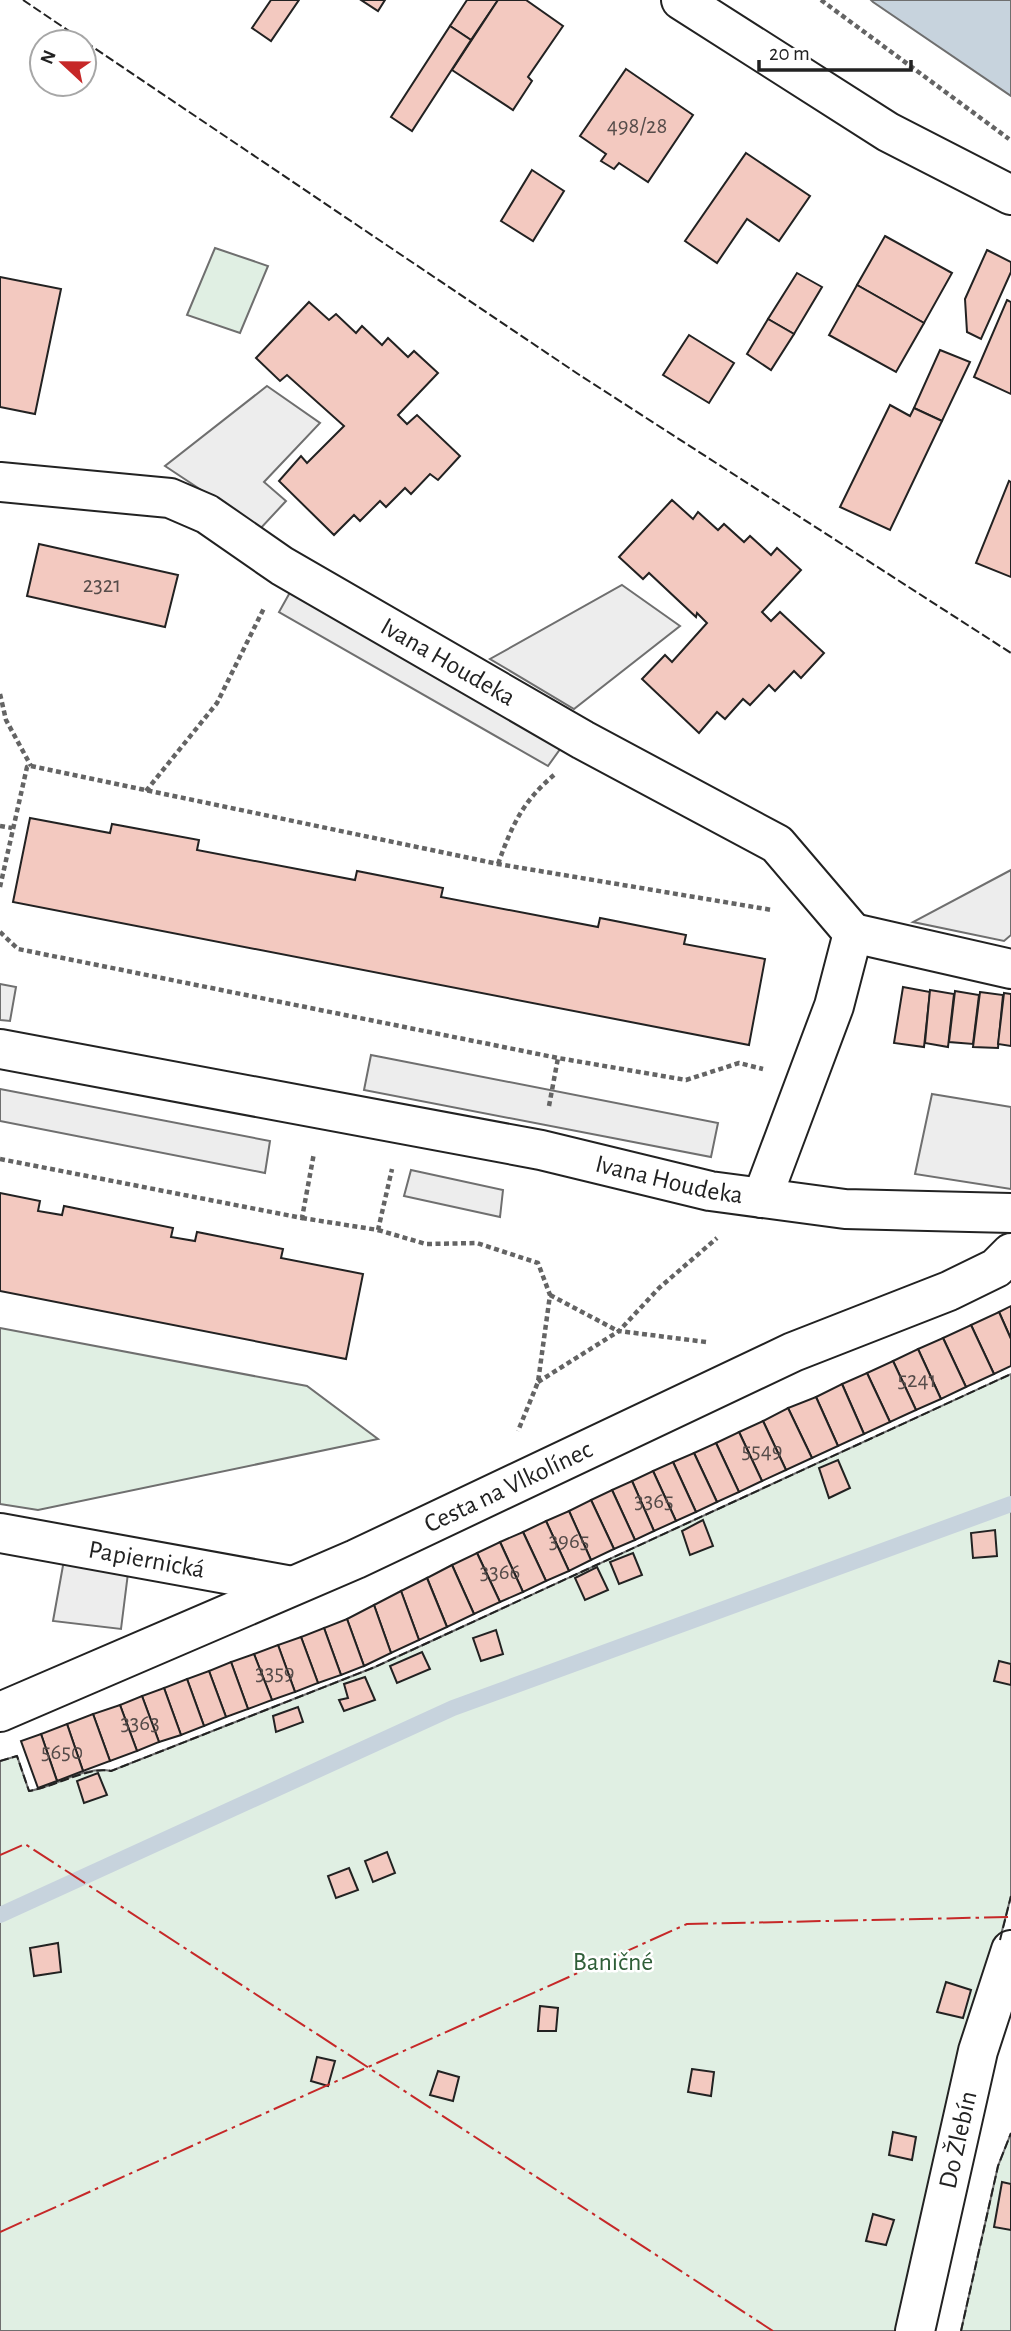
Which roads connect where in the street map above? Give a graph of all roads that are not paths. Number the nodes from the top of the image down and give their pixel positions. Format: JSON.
{"nodes":[{"id":1,"x":681,"y":0,"type":"edge"},
{"id":2,"x":1011,"y":195,"type":"edge"},
{"id":3,"x":0,"y":482,"type":"edge"},
{"id":4,"x":853,"y":933,"type":"junction"},
{"id":5,"x":1011,"y":969,"type":"edge"},
{"id":6,"x":0,"y":1049,"type":"edge"},
{"id":7,"x":762,"y":1198,"type":"junction"},
{"id":8,"x":1011,"y":1213,"type":"edge"},
{"id":9,"x":1011,"y":1253,"type":"edge"},
{"id":10,"x":0,"y":1533,"type":"edge"},
{"id":11,"x":292,"y":1586,"type":"junction"},
{"id":12,"x":0,"y":1712,"type":"edge"},
{"id":13,"x":1011,"y":1951,"type":"edge"},
{"id":14,"x":915,"y":2331,"type":"edge"}],
"edges":[{"from":1,"to":2,"type":"street"},
{"from":3,"to":4,"type":"street","name":"Ivana Houdeka"},
{"from":4,"to":5,"type":"street"},
{"from":4,"to":7,"type":"street","name":"Ivana Houdeka"},
{"from":6,"to":7,"type":"street","name":"Ivana Houdeka"},
{"from":7,"to":8,"type":"street","name":"Ivana Houdeka"},
{"from":9,"to":11,"type":"street","name":"Cesta na Vlkolínec"},
{"from":10,"to":11,"type":"street","name":"Papiernická"},
{"from":11,"to":12,"type":"street","name":"Cesta na Vlkolínec"},
{"from":13,"to":14,"type":"street","name":"Do Žlebín"}]}
